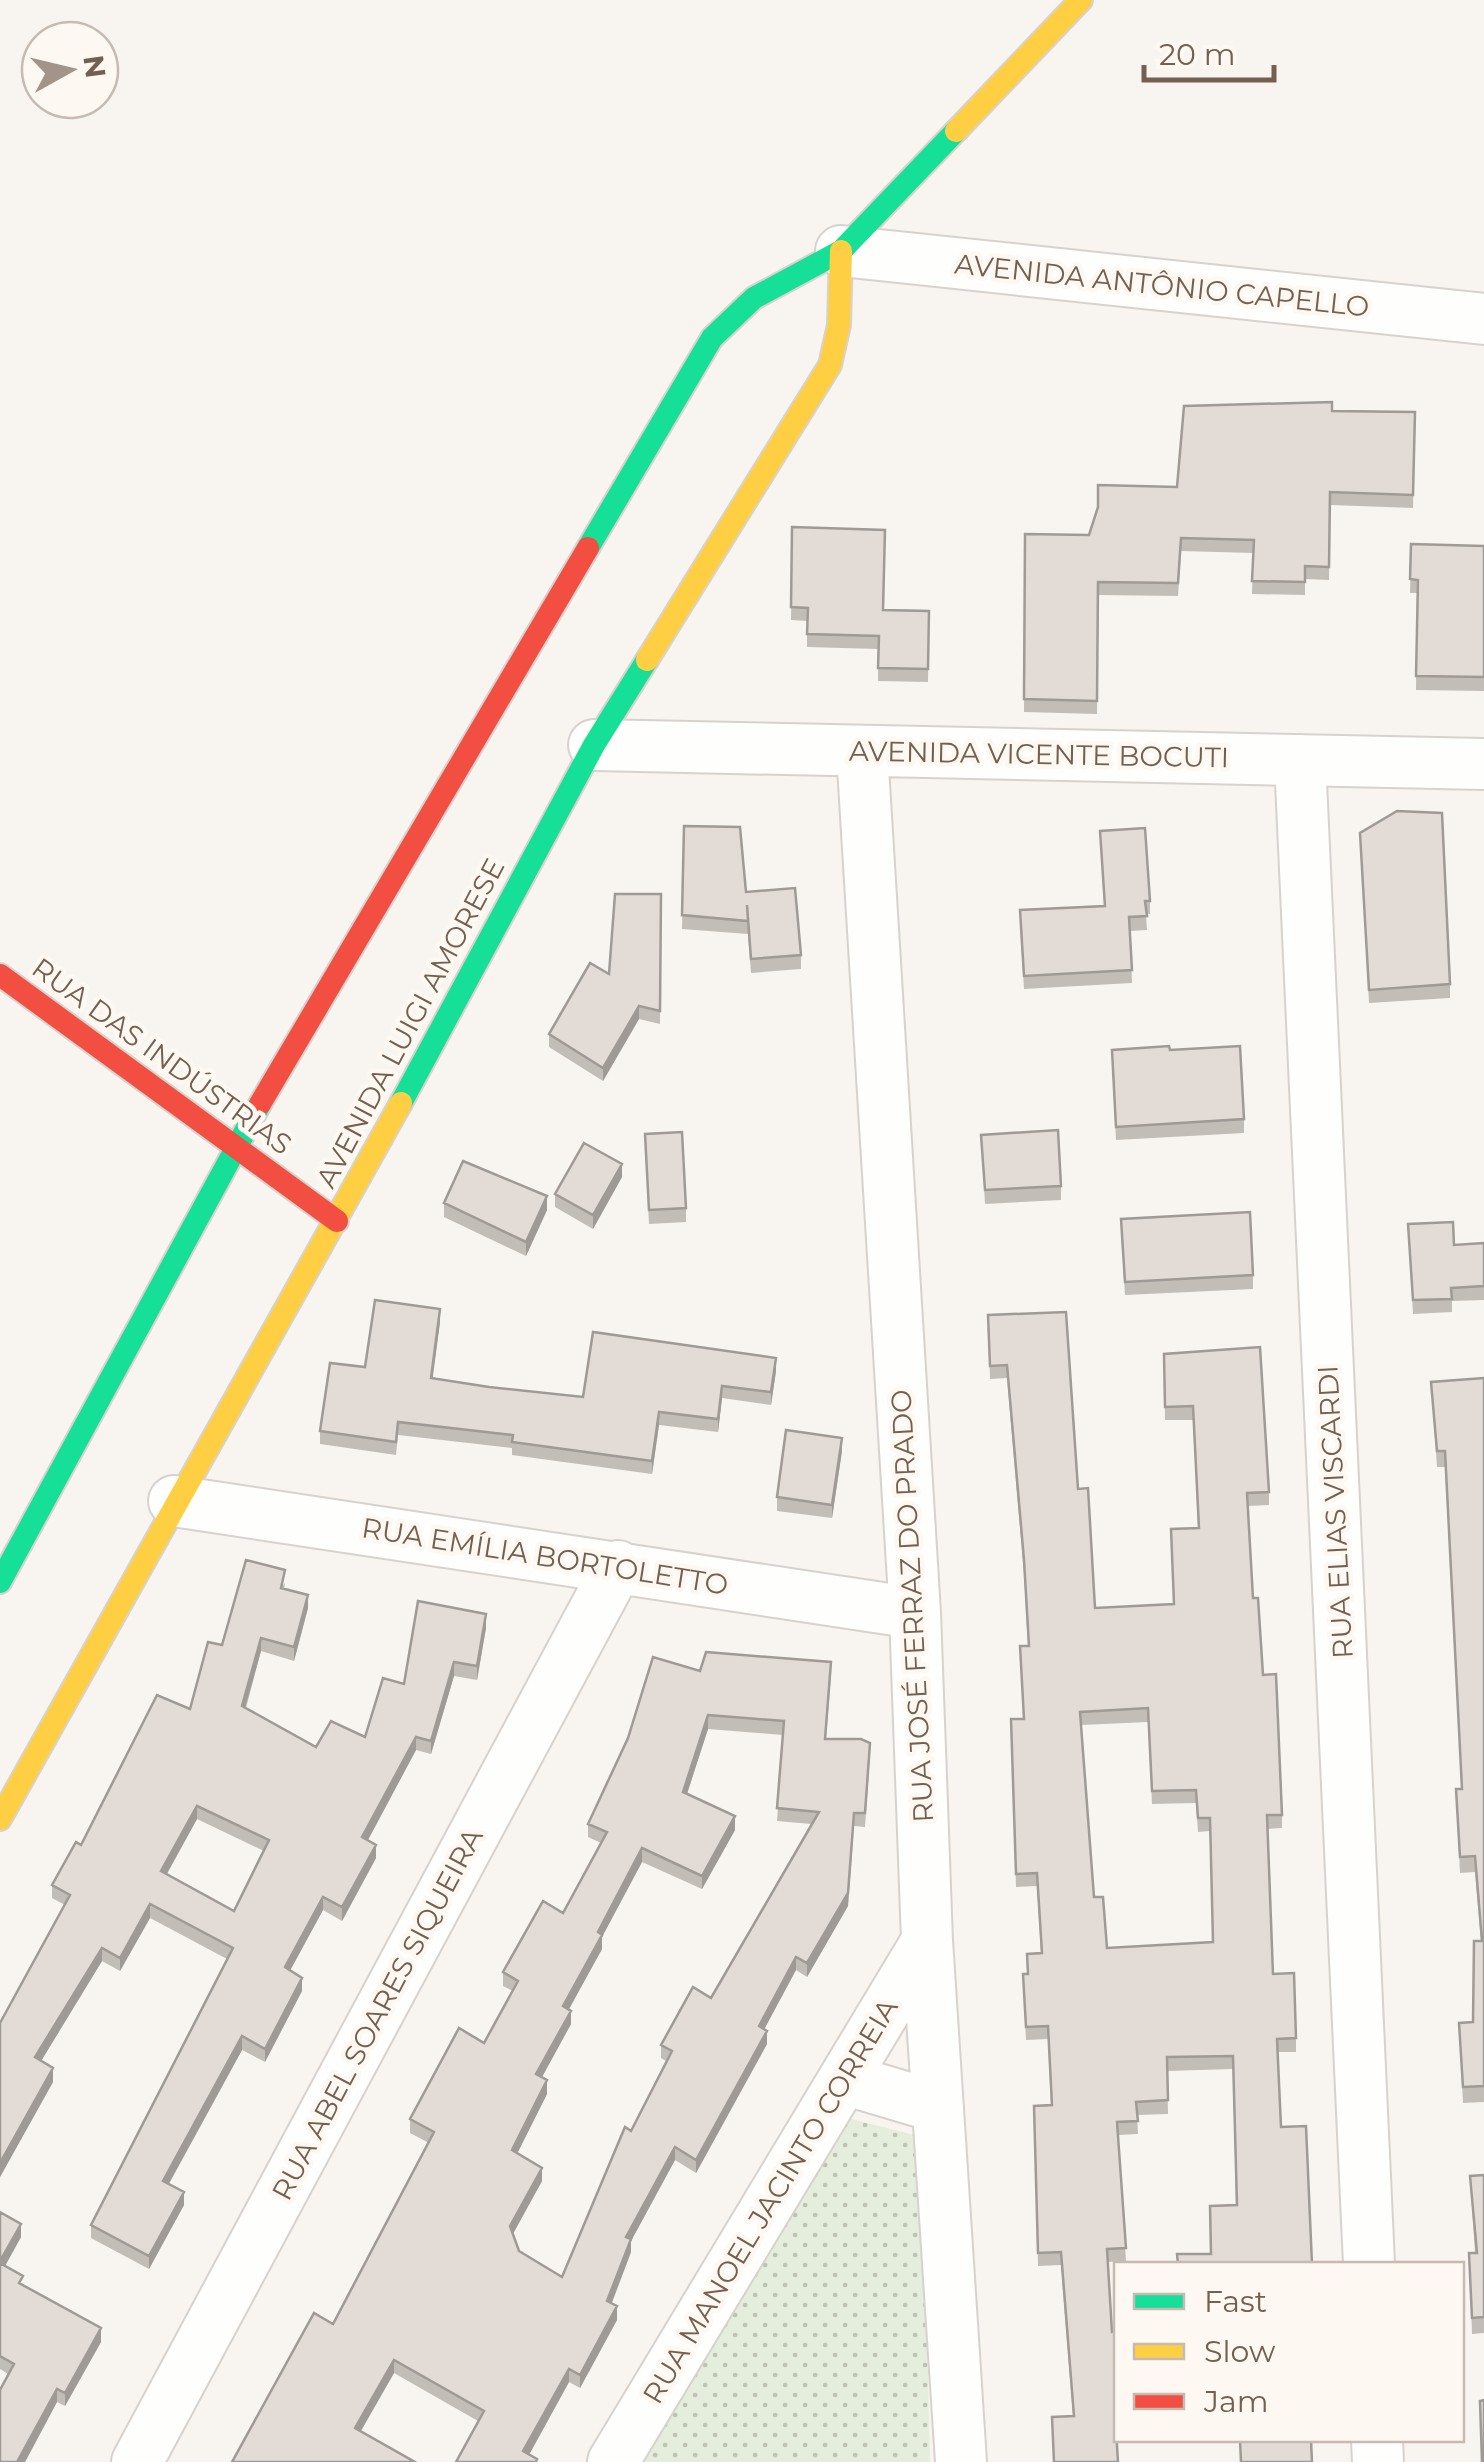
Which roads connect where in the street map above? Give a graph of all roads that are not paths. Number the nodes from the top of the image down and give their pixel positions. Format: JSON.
{"nodes":[{"id":1,"x":1081,"y":0,"type":"edge"},
{"id":2,"x":840,"y":251,"type":"junction"},
{"id":3,"x":1484,"y":320,"type":"edge"},
{"id":4,"x":594,"y":745,"type":"junction"},
{"id":5,"x":862,"y":750,"type":"junction"},
{"id":6,"x":1300,"y":760,"type":"junction"},
{"id":7,"x":1484,"y":764,"type":"edge"},
{"id":8,"x":0,"y":975,"type":"edge"},
{"id":9,"x":234,"y":1146,"type":"junction"},
{"id":10,"x":337,"y":1221,"type":"junction"},
{"id":11,"x":174,"y":1501,"type":"junction"},
{"id":12,"x":618,"y":1566,"type":"junction"},
{"id":13,"x":0,"y":1582,"type":"edge"},
{"id":14,"x":915,"y":1613,"type":"junction"},
{"id":15,"x":0,"y":1819,"type":"edge"},
{"id":16,"x":927,"y":1941,"type":"junction"},
{"id":17,"x":844,"y":2078,"type":"junction"},
{"id":18,"x":938,"y":2107,"type":"junction"},
{"id":19,"x":1369,"y":2262,"type":"edge"},
{"id":20,"x":136,"y":2462,"type":"edge"},
{"id":21,"x":614,"y":2462,"type":"edge"},
{"id":22,"x":962,"y":2462,"type":"edge"}],
"edges":[{"from":1,"to":2,"type":"street"},
{"from":2,"to":3,"type":"street","name":"AVENIDA ANTÔNIO CAPELLO"},
{"from":2,"to":4,"type":"street","name":"AVENIDA LUIGI AMORESE"},
{"from":2,"to":9,"type":"street"},
{"from":4,"to":5,"type":"street","name":"AVENIDA VICENTE BOCUTI"},
{"from":4,"to":10,"type":"street","name":"AVENIDA LUIGI AMORESE"},
{"from":5,"to":6,"type":"street","name":"AVENIDA VICENTE BOCUTI"},
{"from":5,"to":14,"type":"street","name":"RUA JOSÉ FERRAZ DO PRADO"},
{"from":6,"to":7,"type":"street","name":"AVENIDA VICENTE BOCUTI"},
{"from":6,"to":19,"type":"street","name":"RUA ELIAS VISCARDI"},
{"from":8,"to":9,"type":"street","name":"RUA DAS INDÚSTRIAS"},
{"from":9,"to":10,"type":"street","name":"RUA DAS INDÚSTRIAS"},
{"from":9,"to":13,"type":"street"},
{"from":10,"to":11,"type":"street","name":"AVENIDA LUIGI AMORESE"},
{"from":11,"to":12,"type":"street","name":"RUA EMÍLIA BORTOLETTO"},
{"from":11,"to":15,"type":"street","name":"AVENIDA LUIGI AMORESE"},
{"from":12,"to":14,"type":"street","name":"RUA EMÍLIA BORTOLETTO"},
{"from":12,"to":20,"type":"street","name":"RUA ABEL SOARES SIQUEIRA"},
{"from":14,"to":16,"type":"street","name":"RUA JOSÉ FERRAZ DO PRADO"},
{"from":16,"to":17,"type":"street","name":"RUA MANOEL JACINTO CORREIA"},
{"from":16,"to":18,"type":"street","name":"RUA JOSÉ FERRAZ DO PRADO"},
{"from":17,"to":18,"type":"street"},
{"from":17,"to":21,"type":"street","name":"RUA MANOEL JACINTO CORREIA"},
{"from":18,"to":22,"type":"street","name":"RUA JOSÉ FERRAZ DO PRADO"}]}
